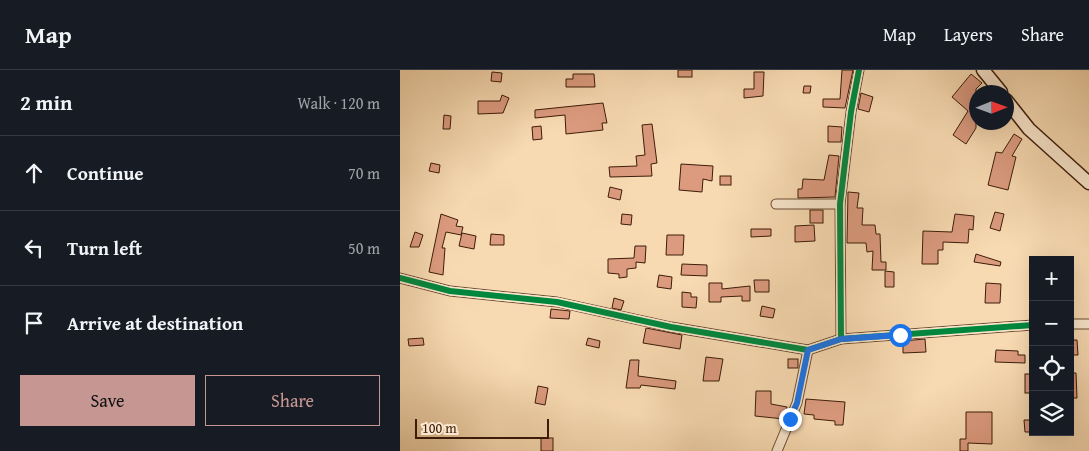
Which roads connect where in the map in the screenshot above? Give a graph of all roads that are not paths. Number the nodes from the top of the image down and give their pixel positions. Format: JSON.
{"nodes":[{"id":1,"x":859,"y":70,"type":"edge"},
{"id":2,"x":983,"y":70,"type":"edge"},
{"id":3,"x":995,"y":85,"type":"edge"},
{"id":4,"x":1014,"y":110,"type":"edge"},
{"id":5,"x":1089,"y":183,"type":"edge"},
{"id":6,"x":776,"y":204,"type":"dead end"},
{"id":7,"x":840,"y":204,"type":"junction"},
{"id":8,"x":400,"y":278,"type":"edge"},
{"id":9,"x":1074,"y":324,"type":"edge"},
{"id":10,"x":1089,"y":324,"type":"edge"},
{"id":11,"x":1029,"y":325,"type":"edge"},
{"id":12,"x":841,"y":339,"type":"junction"},
{"id":13,"x":808,"y":350,"type":"junction"},
{"id":14,"x":777,"y":451,"type":"edge"}],
"edges":[{"from":1,"to":7,"type":"street"},
{"from":2,"to":3,"type":"main road"},
{"from":4,"to":5,"type":"main road"},
{"from":6,"to":7,"type":"street"},
{"from":7,"to":12,"type":"street"},
{"from":8,"to":13,"type":"street"},
{"from":9,"to":10,"type":"street"},
{"from":11,"to":12,"type":"street"},
{"from":12,"to":13,"type":"street"},
{"from":13,"to":14,"type":"street"}]}
